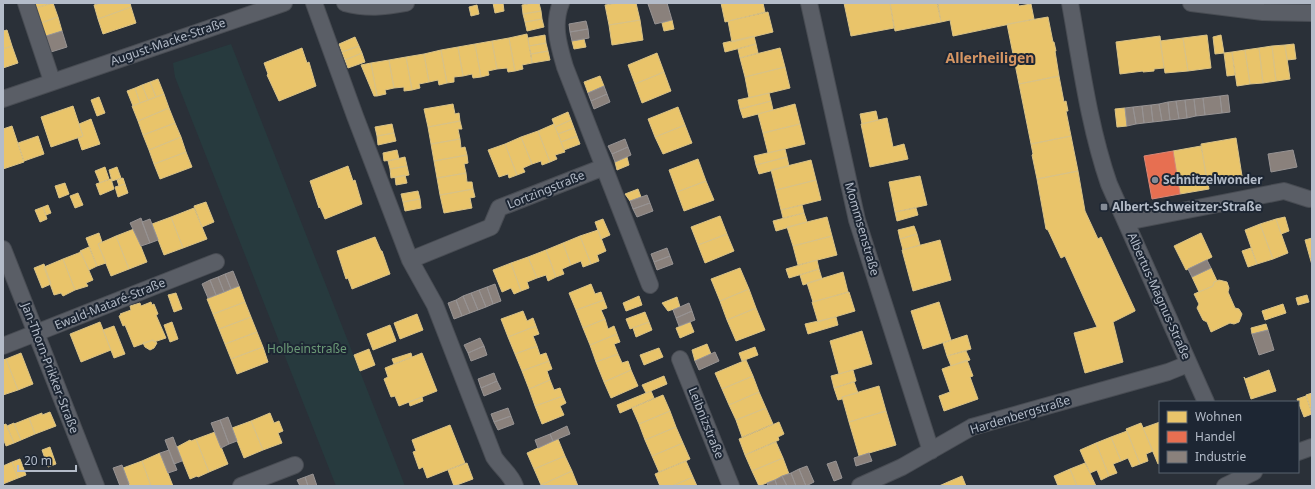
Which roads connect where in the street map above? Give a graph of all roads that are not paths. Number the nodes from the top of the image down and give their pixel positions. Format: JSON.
{"nodes":[{"id":1,"x":26,"y":3,"type":"edge"},
{"id":2,"x":284,"y":3,"type":"edge"},
{"id":3,"x":314,"y":3,"type":"edge"},
{"id":4,"x":345,"y":3,"type":"edge"},
{"id":5,"x":406,"y":3,"type":"edge"},
{"id":6,"x":561,"y":3,"type":"edge"},
{"id":7,"x":809,"y":3,"type":"edge"},
{"id":8,"x":1070,"y":3,"type":"edge"},
{"id":9,"x":1191,"y":3,"type":"edge"},
{"id":10,"x":1264,"y":7,"type":"edge"},
{"id":11,"x":1312,"y":14,"type":"edge"},
{"id":12,"x":52,"y":81,"type":"junction"},
{"id":13,"x":3,"y":99,"type":"edge"},
{"id":14,"x":604,"y":167,"type":"junction"},
{"id":15,"x":1309,"y":199,"type":"dead end"},
{"id":16,"x":1126,"y":222,"type":"junction"},
{"id":17,"x":3,"y":249,"type":"edge"},
{"id":18,"x":410,"y":260,"type":"junction"},
{"id":19,"x":216,"y":262,"type":"dead end"},
{"id":20,"x":650,"y":285,"type":"dead end"},
{"id":21,"x":36,"y":333,"type":"junction"},
{"id":22,"x":3,"y":346,"type":"edge"},
{"id":23,"x":680,"y":359,"type":"dead end"},
{"id":24,"x":1188,"y":364,"type":"junction"},
{"id":25,"x":1206,"y":401,"type":"edge"},
{"id":26,"x":1312,"y":447,"type":"edge"},
{"id":27,"x":931,"y":451,"type":"junction"},
{"id":28,"x":1299,"y":452,"type":"edge"},
{"id":29,"x":295,"y":465,"type":"dead end"},
{"id":30,"x":1245,"y":474,"type":"edge"},
{"id":31,"x":96,"y":486,"type":"edge"},
{"id":32,"x":241,"y":486,"type":"edge"},
{"id":33,"x":515,"y":486,"type":"edge"},
{"id":34,"x":732,"y":486,"type":"edge"},
{"id":35,"x":860,"y":486,"type":"edge"},
{"id":36,"x":1225,"y":486,"type":"edge"}],
"edges":[{"from":1,"to":12,"type":"street"},
{"from":2,"to":12,"type":"street","name":"August-Macke-Straße"},
{"from":3,"to":18,"type":"street"},
{"from":4,"to":5,"type":"street"},
{"from":6,"to":14,"type":"street"},
{"from":7,"to":27,"type":"street","name":"Mommsenstraße"},
{"from":8,"to":16,"type":"street","name":"Albertus-Magnus-Straße"},
{"from":9,"to":10,"type":"street"},
{"from":10,"to":11,"type":"street"},
{"from":12,"to":13,"type":"street","name":"August-Macke-Straße"},
{"from":14,"to":18,"type":"street","name":"Lortzingstraße"},
{"from":14,"to":20,"type":"street"},
{"from":15,"to":16,"type":"street"},
{"from":16,"to":24,"type":"street","name":"Albertus-Magnus-Straße"},
{"from":17,"to":21,"type":"street","name":"Jan-Thorn-Prikker-Straße"},
{"from":18,"to":33,"type":"street"},
{"from":19,"to":21,"type":"street","name":"Ewald-Mataré-Straße"},
{"from":21,"to":22,"type":"street","name":"Ewald-Mataré-Straße"},
{"from":21,"to":31,"type":"street","name":"Jan-Thorn-Prikker-Straße"},
{"from":23,"to":34,"type":"street","name":"Leibnizstraße"},
{"from":24,"to":25,"type":"street","name":"Albertus-Magnus-Straße"},
{"from":24,"to":27,"type":"street","name":"Hardenbergstraße"},
{"from":26,"to":28,"type":"street"},
{"from":27,"to":35,"type":"street","name":"Hardenbergstraße"},
{"from":29,"to":32,"type":"street"},
{"from":30,"to":36,"type":"street"}]}
